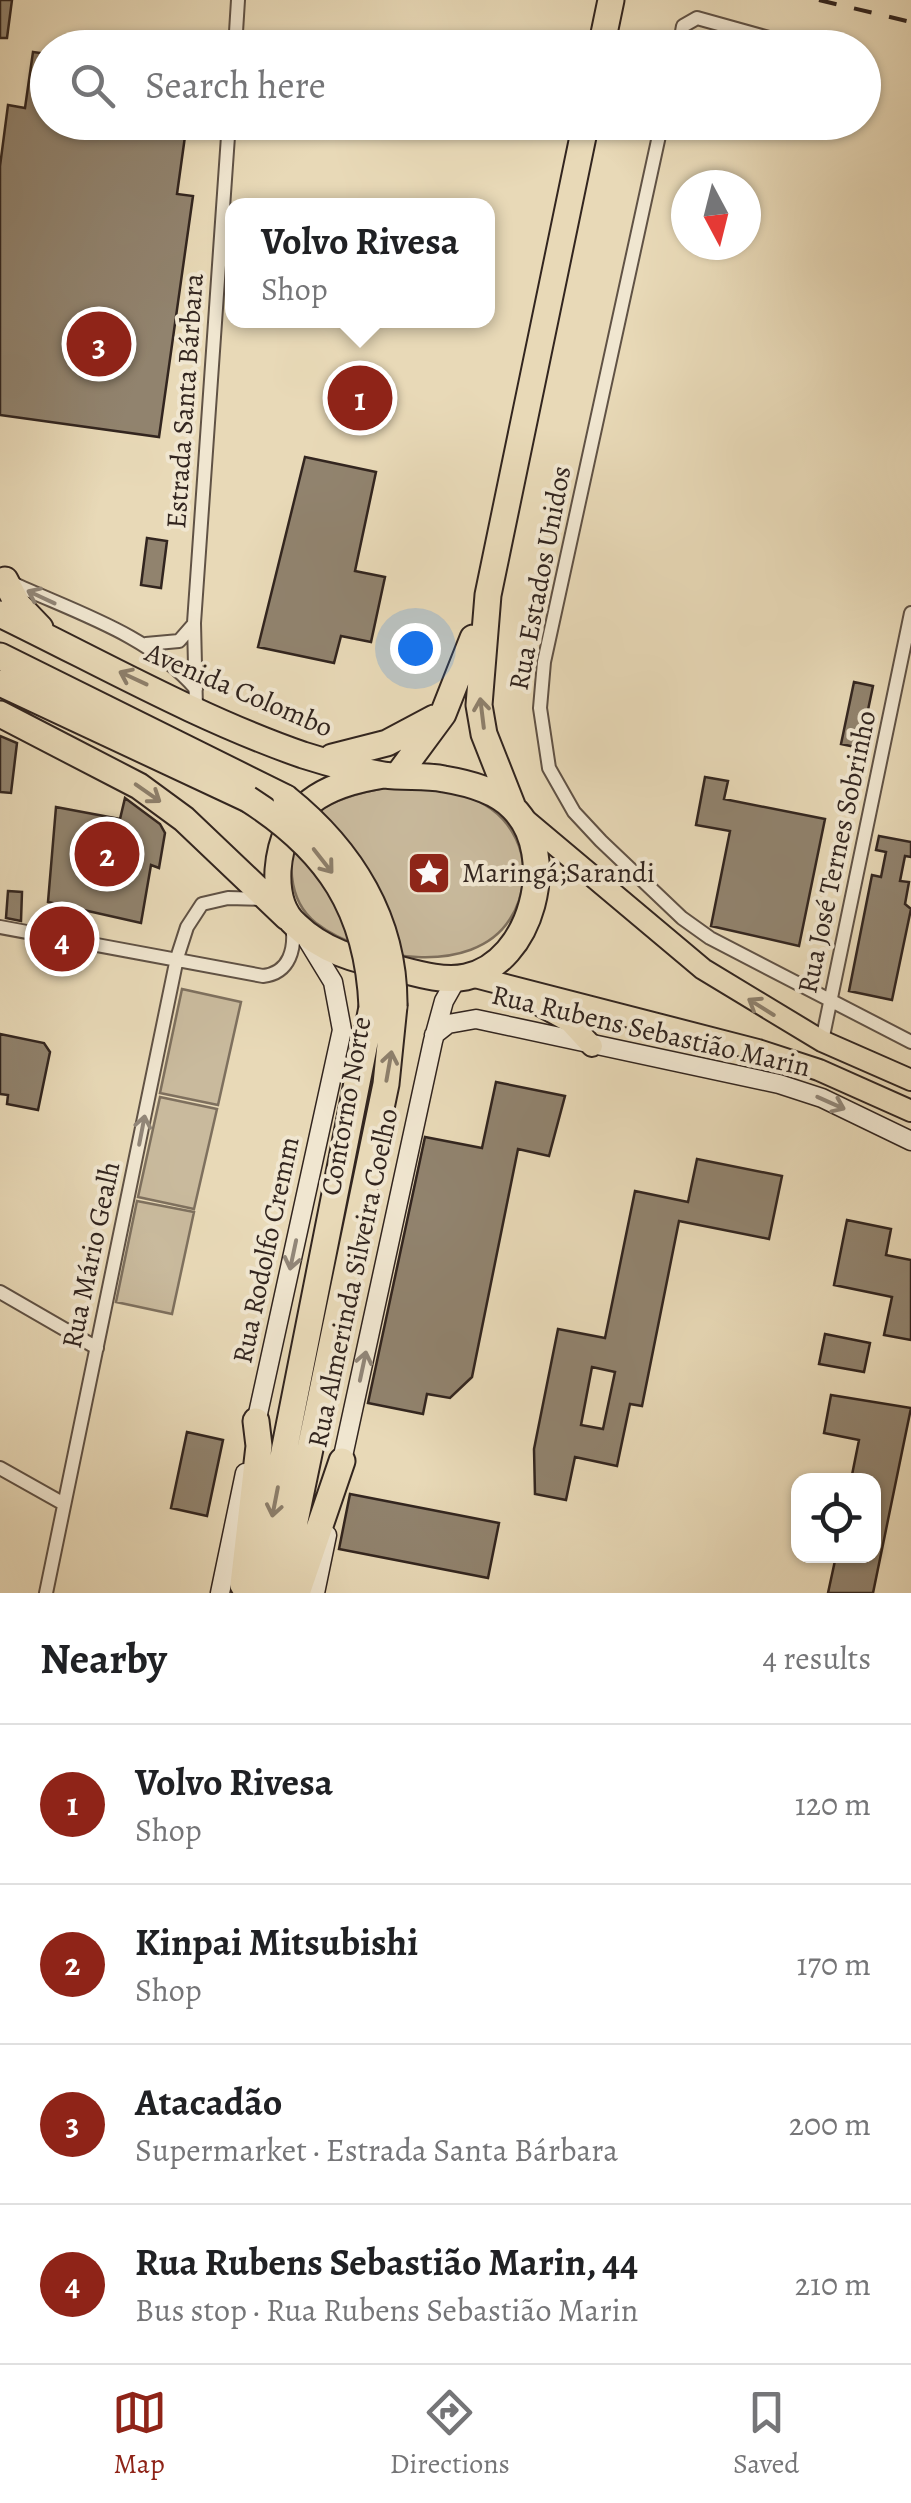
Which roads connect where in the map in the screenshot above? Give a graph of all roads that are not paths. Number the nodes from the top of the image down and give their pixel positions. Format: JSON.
{"nodes":[{"id":1,"x":238,"y":0,"type":"edge"},
{"id":2,"x":611,"y":0,"type":"edge"},
{"id":3,"x":236,"y":30,"type":"edge"},
{"id":4,"x":605,"y":30,"type":"edge"},
{"id":5,"x":682,"y":30,"type":"edge"},
{"id":6,"x":740,"y":30,"type":"edge"},
{"id":7,"x":228,"y":140,"type":"edge"},
{"id":8,"x":582,"y":140,"type":"edge"},
{"id":9,"x":658,"y":140,"type":"edge"},
{"id":10,"x":2,"y":580,"type":"edge"},
{"id":11,"x":488,"y":596,"type":"junction"},
{"id":12,"x":911,"y":613,"type":"edge"},
{"id":13,"x":0,"y":614,"type":"edge"},
{"id":14,"x":194,"y":623,"type":"junction"},
{"id":15,"x":50,"y":639,"type":"junction"},
{"id":16,"x":142,"y":644,"type":"junction"},
{"id":17,"x":0,"y":656,"type":"edge"},
{"id":18,"x":0,"y":683,"type":"edge"},
{"id":19,"x":196,"y":698,"type":"junction"},
{"id":20,"x":0,"y":714,"type":"edge"},
{"id":21,"x":443,"y":714,"type":"junction"},
{"id":22,"x":318,"y":759,"type":"junction"},
{"id":23,"x":391,"y":775,"type":"junction"},
{"id":24,"x":515,"y":810,"type":"junction"},
{"id":25,"x":264,"y":899,"type":"junction"},
{"id":26,"x":293,"y":925,"type":"junction"},
{"id":27,"x":0,"y":928,"type":"edge"},
{"id":28,"x":176,"y":958,"type":"junction"},
{"id":29,"x":464,"y":977,"type":"junction"},
{"id":30,"x":499,"y":985,"type":"junction"},
{"id":31,"x":832,"y":1002,"type":"junction"},
{"id":32,"x":434,"y":1036,"type":"junction"},
{"id":33,"x":822,"y":1041,"type":"junction"},
{"id":34,"x":911,"y":1042,"type":"edge"},
{"id":35,"x":592,"y":1046,"type":"junction"},
{"id":36,"x":911,"y":1080,"type":"edge"},
{"id":37,"x":911,"y":1111,"type":"edge"},
{"id":38,"x":911,"y":1140,"type":"edge"},
{"id":39,"x":0,"y":1292,"type":"edge"},
{"id":40,"x":97,"y":1348,"type":"junction"},
{"id":41,"x":256,"y":1421,"type":"junction"},
{"id":42,"x":342,"y":1461,"type":"junction"},
{"id":43,"x":0,"y":1468,"type":"edge"},
{"id":44,"x":64,"y":1504,"type":"junction"},
{"id":45,"x":46,"y":1593,"type":"edge"},
{"id":46,"x":220,"y":1593,"type":"edge"},
{"id":47,"x":242,"y":1593,"type":"edge"},
{"id":48,"x":256,"y":1593,"type":"edge"},
{"id":49,"x":280,"y":1593,"type":"edge"},
{"id":50,"x":298,"y":1593,"type":"edge"},
{"id":51,"x":315,"y":1593,"type":"edge"}],
"edges":[{"from":1,"to":3,"type":"street"},
{"from":2,"to":4,"type":"highway"},
{"from":5,"to":6,"type":"street"},
{"from":7,"to":14,"type":"street","name":"Estrada Santa Bárbara"},
{"from":8,"to":11,"type":"highway"},
{"from":9,"to":31,"type":"street","name":"Rua Estados Unidos"},
{"from":10,"to":15,"type":"highway"},
{"from":16,"to":10,"type":"street","one_way":true},
{"from":11,"to":21,"type":"highway"},
{"from":24,"to":11,"type":"highway","one_way":true},
{"from":12,"to":31,"type":"street","name":"Rua José Ternes Sobrinho"},
{"from":13,"to":15,"type":"highway","name":"Avenida Colombo"},
{"from":14,"to":16,"type":"street"},
{"from":14,"to":19,"type":"street","name":"Estrada Santa Bárbara"},
{"from":19,"to":15,"type":"highway","name":"Avenida Colombo","one_way":true},
{"from":16,"to":19,"type":"street"},
{"from":49,"to":17,"type":"highway","name":"Contorno Norte","one_way":true,"bridge":true},
{"from":18,"to":48,"type":"highway","name":"Contorno Norte","one_way":true,"bridge":true},
{"from":19,"to":22,"type":"highway","name":"Avenida Colombo"},
{"from":20,"to":25,"type":"highway","one_way":true},
{"from":21,"to":22,"type":"highway"},
{"from":21,"to":23,"type":"highway"},
{"from":22,"to":23,"type":"highway","name":"Avenida Colombo"},
{"from":23,"to":24,"type":"highway","name":"Avenida Colombo"},
{"from":23,"to":26,"type":"highway"},
{"from":24,"to":29,"type":"highway"},
{"from":33,"to":24,"type":"main road","name":"Avenida Colombo","one_way":true},
{"from":25,"to":26,"type":"highway"},
{"from":25,"to":28,"type":"street","name":"Rua Mário Gealh"},
{"from":26,"to":28,"type":"street"},
{"from":26,"to":29,"type":"highway"},
{"from":26,"to":41,"type":"street","name":"Rua Rodolfo Cremm","one_way":true},
{"from":27,"to":28,"type":"street"},
{"from":40,"to":28,"type":"street","name":"Rua Mário Gealh","one_way":true},
{"from":29,"to":30,"type":"main road"},
{"from":29,"to":32,"type":"street","name":"Rua Almerinda Silveira Coelho"},
{"from":30,"to":35,"type":"main road"},
{"from":30,"to":37,"type":"main road"},
{"from":31,"to":33,"type":"street","name":"Rua José Ternes Sobrinho"},
{"from":31,"to":34,"type":"street","name":"Rua Estados Unidos"},
{"from":32,"to":35,"type":"street","name":"Rua Rubens Sebastião Marin"},
{"from":42,"to":32,"type":"street","name":"Rua Almerinda Silveira Coelho","one_way":true},
{"from":33,"to":36,"type":"main road","name":"Avenida Colombo"},
{"from":35,"to":38,"type":"street","name":"Rua Rubens Sebastião Marin","one_way":true},
{"from":39,"to":40,"type":"street"},
{"from":40,"to":44,"type":"street","name":"Rua Mário Gealh"},
{"from":41,"to":46,"type":"street","name":"Rua Rodolfo Cremm"},
{"from":41,"to":47,"type":"highway"},
{"from":42,"to":50,"type":"highway"},
{"from":42,"to":51,"type":"street","name":"Rua Almerinda Silveira Coelho"},
{"from":43,"to":44,"type":"street"},
{"from":44,"to":45,"type":"street","name":"Rua Mário Gealh"}]}
